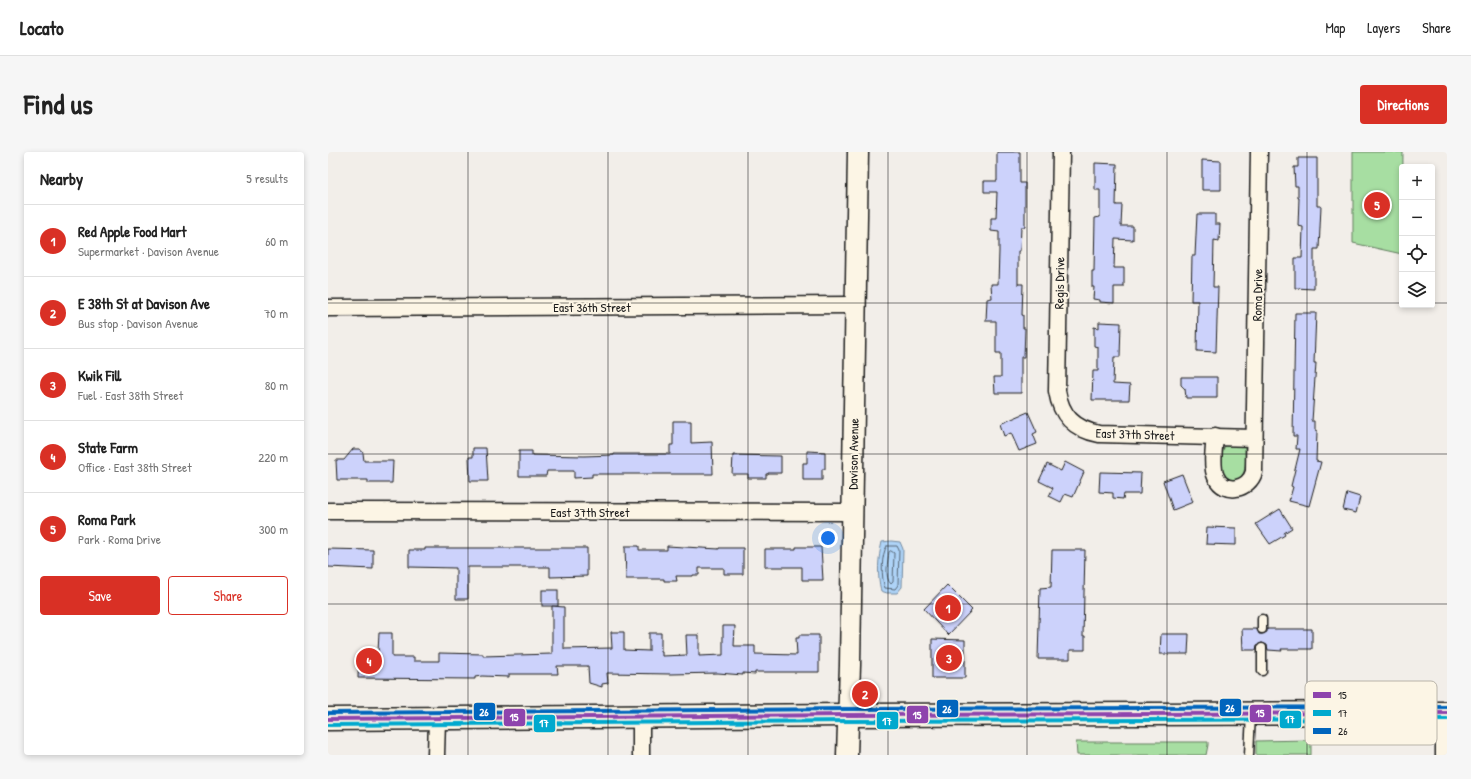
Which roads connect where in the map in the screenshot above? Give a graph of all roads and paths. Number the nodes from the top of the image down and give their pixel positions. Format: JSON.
{"nodes":[{"id":1,"x":858,"y":152,"type":"edge"},
{"id":2,"x":1061,"y":152,"type":"edge"},
{"id":3,"x":1260,"y":152,"type":"edge"},
{"id":4,"x":856,"y":305,"type":"junction"},
{"id":5,"x":328,"y":308,"type":"edge"},
{"id":6,"x":1064,"y":412,"type":"joint"},
{"id":7,"x":1215,"y":436,"type":"junction"},
{"id":8,"x":1254,"y":438,"type":"junction"},
{"id":9,"x":328,"y":511,"type":"edge"},
{"id":10,"x":852,"y":512,"type":"junction"},
{"id":11,"x":1262,"y":619,"type":"dead end"},
{"id":12,"x":1262,"y":629,"type":"dead end"},
{"id":13,"x":1262,"y":648,"type":"dead end"},
{"id":14,"x":1262,"y":671,"type":"dead end"},
{"id":15,"x":1446,"y":713,"type":"edge"},
{"id":16,"x":1251,"y":714,"type":"junction"},
{"id":17,"x":1305,"y":714,"type":"edge"},
{"id":18,"x":847,"y":715,"type":"junction"},
{"id":19,"x":641,"y":717,"type":"junction"},
{"id":20,"x":328,"y":719,"type":"edge"},
{"id":21,"x":437,"y":719,"type":"junction"},
{"id":22,"x":436,"y":755,"type":"edge"},
{"id":23,"x":641,"y":755,"type":"edge"},
{"id":24,"x":847,"y":755,"type":"edge"},
{"id":25,"x":1249,"y":755,"type":"edge"},
{"id":26,"x":1444,"y":755,"type":"edge"}],
"edges":[{"from":1,"to":4,"type":"street","name":"Davison Avenue"},
{"from":2,"to":6,"type":"street","name":"Regis Drive"},
{"from":3,"to":8,"type":"street","name":"Roma Drive"},
{"from":4,"to":5,"type":"street","name":"East 36th Street"},
{"from":4,"to":10,"type":"street","name":"Davison Avenue"},
{"from":6,"to":7,"type":"street","name":"East 37th Street"},
{"from":7,"to":8,"type":"street","name":"East 37th Street"},
{"from":7,"to":8,"type":"street"},
{"from":9,"to":10,"type":"street","name":"East 37th Street"},
{"from":10,"to":18,"type":"street","name":"Davison Avenue"},
{"from":11,"to":12,"type":"lane"},
{"from":13,"to":14,"type":"lane"},
{"from":15,"to":26,"type":"street"},
{"from":16,"to":17,"type":"main road"},
{"from":16,"to":18,"type":"main road"},
{"from":16,"to":25,"type":"lane"},
{"from":18,"to":19,"type":"main road"},
{"from":18,"to":24,"type":"street","name":"Davison Avenue"},
{"from":19,"to":21,"type":"main road"},
{"from":19,"to":23,"type":"street"},
{"from":20,"to":21,"type":"main road"},
{"from":21,"to":22,"type":"street"}]}
